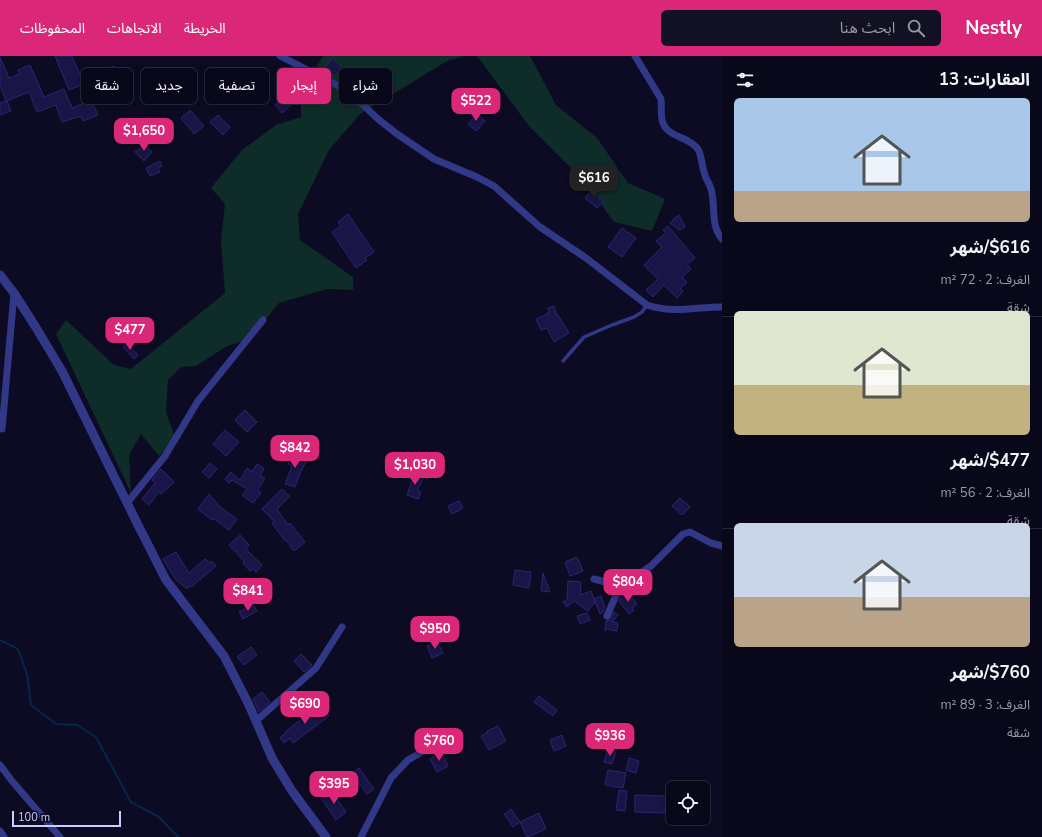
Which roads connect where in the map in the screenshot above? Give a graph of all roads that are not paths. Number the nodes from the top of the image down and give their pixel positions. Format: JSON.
{"nodes":[{"id":1,"x":280,"y":56,"type":"edge"},
{"id":2,"x":635,"y":56,"type":"edge"},
{"id":3,"x":722,"y":239,"type":"edge"},
{"id":4,"x":0,"y":275,"type":"edge"},
{"id":5,"x":14,"y":293,"type":"junction"},
{"id":6,"x":647,"y":305,"type":"junction"},
{"id":7,"x":722,"y":307,"type":"edge"},
{"id":8,"x":264,"y":320,"type":"dead end"},
{"id":9,"x":563,"y":361,"type":"dead end"},
{"id":10,"x":2,"y":429,"type":"dead end"},
{"id":11,"x":127,"y":503,"type":"junction"},
{"id":12,"x":722,"y":546,"type":"edge"},
{"id":13,"x":594,"y":579,"type":"dead end"},
{"id":14,"x":620,"y":586,"type":"junction"},
{"id":15,"x":607,"y":616,"type":"dead end"},
{"id":16,"x":342,"y":627,"type":"dead end"},
{"id":17,"x":256,"y":721,"type":"junction"},
{"id":18,"x":446,"y":738,"type":"dead end"},
{"id":19,"x":0,"y":765,"type":"edge"},
{"id":20,"x":0,"y":831,"type":"edge"},
{"id":21,"x":4,"y":837,"type":"edge"},
{"id":22,"x":60,"y":837,"type":"edge"},
{"id":23,"x":326,"y":837,"type":"edge"},
{"id":24,"x":361,"y":837,"type":"edge"}],
"edges":[{"from":1,"to":6,"type":"street"},
{"from":2,"to":3,"type":"street"},
{"from":4,"to":5,"type":"street"},
{"from":5,"to":10,"type":"street"},
{"from":5,"to":11,"type":"street"},
{"from":6,"to":7,"type":"street"},
{"from":6,"to":9,"type":"lane"},
{"from":8,"to":11,"type":"street"},
{"from":11,"to":17,"type":"street"},
{"from":12,"to":14,"type":"street"},
{"from":13,"to":14,"type":"street"},
{"from":14,"to":15,"type":"street"},
{"from":16,"to":17,"type":"street"},
{"from":17,"to":23,"type":"street"},
{"from":18,"to":24,"type":"street"},
{"from":19,"to":22,"type":"street"},
{"from":20,"to":21,"type":"street"}]}
